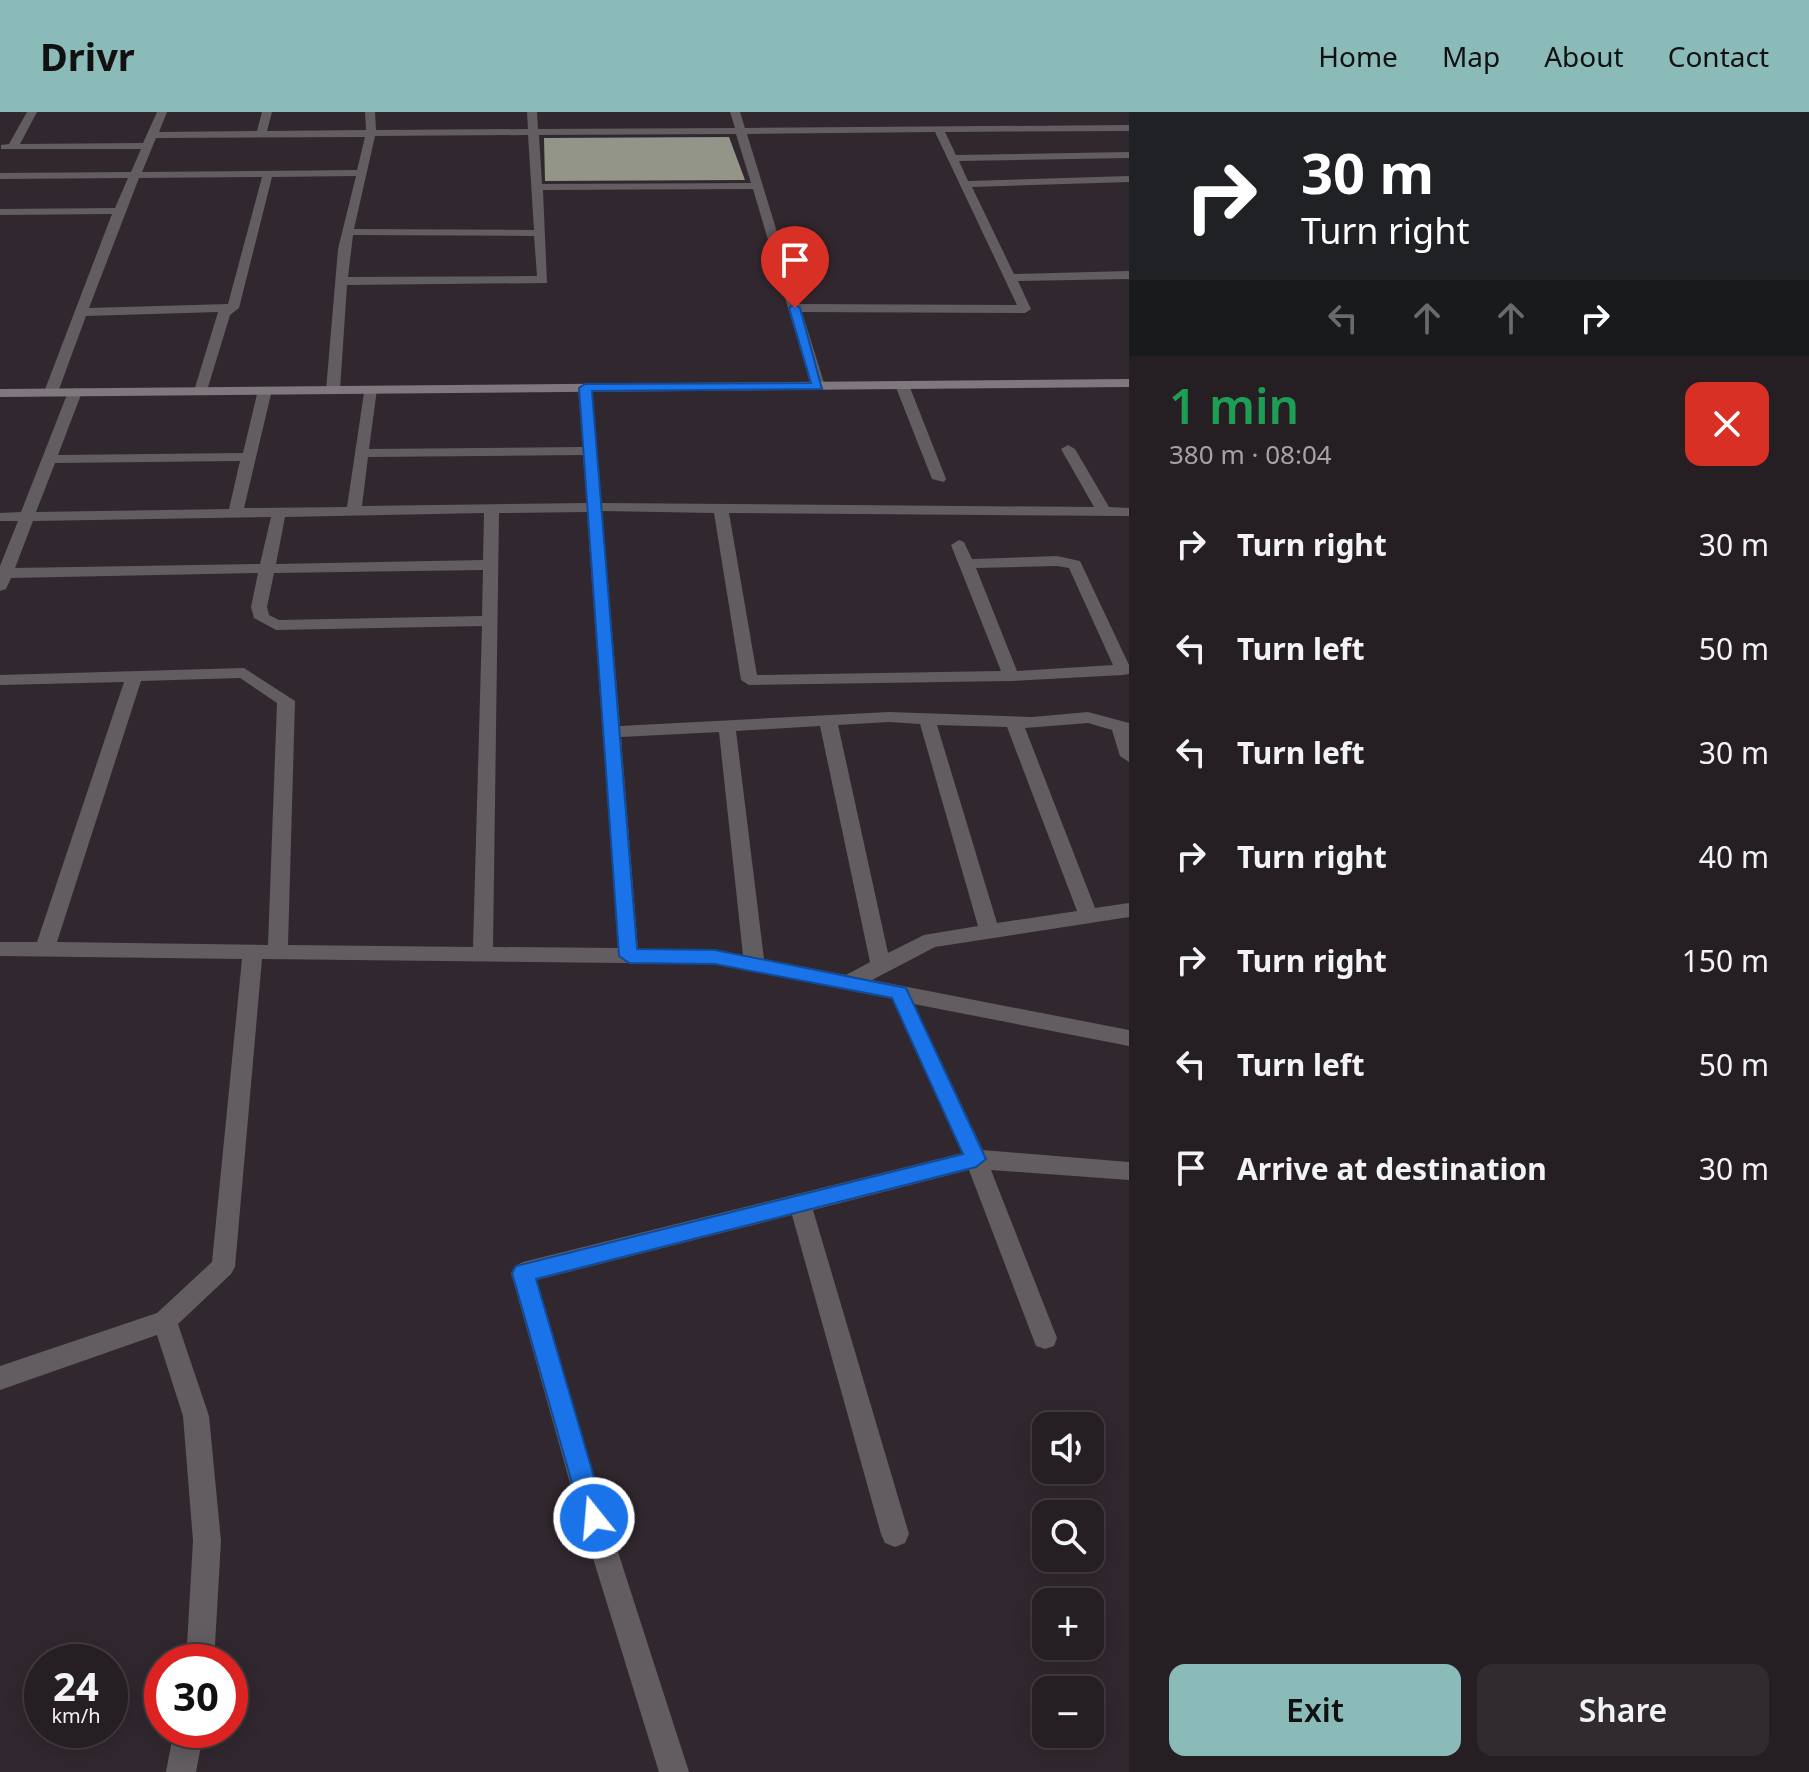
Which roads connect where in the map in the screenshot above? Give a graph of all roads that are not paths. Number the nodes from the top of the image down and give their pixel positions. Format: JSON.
{"nodes":[{"id":1,"x":32,"y":112,"type":"edge"},
{"id":2,"x":162,"y":112,"type":"edge"},
{"id":3,"x":267,"y":112,"type":"edge"},
{"id":4,"x":370,"y":112,"type":"edge"},
{"id":5,"x":532,"y":112,"type":"edge"},
{"id":6,"x":735,"y":112,"type":"edge"},
{"id":7,"x":1115,"y":112,"type":"edge"},
{"id":8,"x":1129,"y":128,"type":"edge"},
{"id":9,"x":938,"y":129,"type":"junction"},
{"id":10,"x":741,"y":131,"type":"junction"},
{"id":11,"x":532,"y":132,"type":"junction"},
{"id":12,"x":371,"y":133,"type":"junction"},
{"id":13,"x":261,"y":134,"type":"junction"},
{"id":14,"x":150,"y":140,"type":"junction"},
{"id":15,"x":0,"y":147,"type":"edge"},
{"id":16,"x":13,"y":147,"type":"junction"},
{"id":17,"x":1129,"y":155,"type":"edge"},
{"id":18,"x":951,"y":158,"type":"junction"},
{"id":19,"x":268,"y":173,"type":"junction"},
{"id":20,"x":362,"y":173,"type":"junction"},
{"id":21,"x":135,"y":174,"type":"junction"},
{"id":22,"x":0,"y":176,"type":"edge"},
{"id":23,"x":1129,"y":179,"type":"edge"},
{"id":24,"x":964,"y":184,"type":"junction"},
{"id":25,"x":758,"y":186,"type":"junction"},
{"id":26,"x":536,"y":187,"type":"junction"},
{"id":27,"x":119,"y":211,"type":"junction"},
{"id":28,"x":0,"y":212,"type":"edge"},
{"id":29,"x":348,"y":232,"type":"junction"},
{"id":30,"x":539,"y":233,"type":"junction"},
{"id":31,"x":1129,"y":275,"type":"edge"},
{"id":32,"x":1010,"y":278,"type":"junction"},
{"id":33,"x":341,"y":281,"type":"junction"},
{"id":34,"x":233,"y":308,"type":"junction"},
{"id":35,"x":795,"y":308,"type":"junction"},
{"id":36,"x":81,"y":312,"type":"junction"},
{"id":37,"x":1129,"y":383,"type":"edge"},
{"id":38,"x":902,"y":385,"type":"junction"},
{"id":39,"x":818,"y":386,"type":"junction"},
{"id":40,"x":585,"y":388,"type":"junction"},
{"id":41,"x":370,"y":389,"type":"junction"},
{"id":42,"x":265,"y":390,"type":"junction"},
{"id":43,"x":333,"y":390,"type":"junction"},
{"id":44,"x":201,"y":391,"type":"junction"},
{"id":45,"x":51,"y":392,"type":"junction"},
{"id":46,"x":75,"y":392,"type":"junction"},
{"id":47,"x":0,"y":393,"type":"edge"},
{"id":48,"x":1068,"y":449,"type":"dead end"},
{"id":49,"x":590,"y":451,"type":"junction"},
{"id":50,"x":362,"y":453,"type":"junction"},
{"id":51,"x":248,"y":457,"type":"junction"},
{"id":52,"x":49,"y":459,"type":"junction"},
{"id":53,"x":939,"y":479,"type":"dead end"},
{"id":54,"x":596,"y":507,"type":"junction"},
{"id":55,"x":721,"y":508,"type":"junction"},
{"id":56,"x":492,"y":510,"type":"junction"},
{"id":57,"x":354,"y":511,"type":"junction"},
{"id":58,"x":279,"y":512,"type":"junction"},
{"id":59,"x":1104,"y":512,"type":"junction"},
{"id":60,"x":1129,"y":512,"type":"edge"},
{"id":61,"x":235,"y":513,"type":"junction"},
{"id":62,"x":0,"y":517,"type":"edge"},
{"id":63,"x":26,"y":517,"type":"junction"},
{"id":64,"x":959,"y":545,"type":"dead end"},
{"id":65,"x":966,"y":564,"type":"junction"},
{"id":66,"x":490,"y":565,"type":"junction"},
{"id":67,"x":267,"y":569,"type":"junction"},
{"id":68,"x":2,"y":579,"type":"edge"},
{"id":69,"x":489,"y":621,"type":"junction"},
{"id":70,"x":134,"y":676,"type":"junction"},
{"id":71,"x":1011,"y":676,"type":"junction"},
{"id":72,"x":0,"y":680,"type":"edge"},
{"id":73,"x":927,"y":719,"type":"junction"},
{"id":74,"x":828,"y":721,"type":"junction"},
{"id":75,"x":1014,"y":722,"type":"junction"},
{"id":76,"x":727,"y":726,"type":"junction"},
{"id":77,"x":1124,"y":728,"type":"edge"},
{"id":78,"x":612,"y":732,"type":"junction"},
{"id":79,"x":1129,"y":756,"type":"edge"},
{"id":80,"x":1129,"y":910,"type":"edge"},
{"id":81,"x":1088,"y":915,"type":"junction"},
{"id":82,"x":989,"y":930,"type":"junction"},
{"id":83,"x":0,"y":949,"type":"edge"},
{"id":84,"x":45,"y":949,"type":"junction"},
{"id":85,"x":253,"y":951,"type":"junction"},
{"id":86,"x":278,"y":952,"type":"junction"},
{"id":87,"x":483,"y":954,"type":"junction"},
{"id":88,"x":629,"y":956,"type":"junction"},
{"id":89,"x":754,"y":964,"type":"junction"},
{"id":90,"x":881,"y":966,"type":"junction"},
{"id":91,"x":848,"y":983,"type":"junction"},
{"id":92,"x":899,"y":993,"type":"junction"},
{"id":93,"x":1129,"y":1038,"type":"edge"},
{"id":94,"x":976,"y":1159,"type":"junction"},
{"id":95,"x":1129,"y":1171,"type":"edge"},
{"id":96,"x":800,"y":1204,"type":"junction"},
{"id":97,"x":165,"y":1321,"type":"junction"},
{"id":98,"x":1045,"y":1338,"type":"dead end"},
{"id":99,"x":0,"y":1378,"type":"edge"},
{"id":100,"x":895,"y":1534,"type":"dead end"},
{"id":101,"x":201,"y":1644,"type":"edge"},
{"id":102,"x":186,"y":1748,"type":"edge"},
{"id":103,"x":181,"y":1772,"type":"edge"},
{"id":104,"x":674,"y":1772,"type":"edge"}],
"edges":[{"from":1,"to":16,"type":"street"},
{"from":2,"to":14,"type":"street"},
{"from":3,"to":13,"type":"street"},
{"from":4,"to":12,"type":"street"},
{"from":5,"to":11,"type":"street"},
{"from":6,"to":10,"type":"street"},
{"from":7,"to":8,"type":"street"},
{"from":8,"to":9,"type":"street"},
{"from":9,"to":10,"type":"street"},
{"from":9,"to":18,"type":"street"},
{"from":10,"to":11,"type":"street"},
{"from":10,"to":25,"type":"street"},
{"from":11,"to":12,"type":"street"},
{"from":11,"to":26,"type":"street"},
{"from":12,"to":13,"type":"street"},
{"from":12,"to":20,"type":"street"},
{"from":13,"to":14,"type":"street"},
{"from":14,"to":16,"type":"street"},
{"from":14,"to":21,"type":"street"},
{"from":15,"to":16,"type":"street"},
{"from":17,"to":18,"type":"street"},
{"from":18,"to":24,"type":"street"},
{"from":19,"to":20,"type":"street"},
{"from":19,"to":21,"type":"street"},
{"from":19,"to":34,"type":"street"},
{"from":20,"to":29,"type":"street"},
{"from":21,"to":22,"type":"street"},
{"from":21,"to":27,"type":"street"},
{"from":23,"to":24,"type":"street"},
{"from":24,"to":32,"type":"street"},
{"from":25,"to":26,"type":"street"},
{"from":25,"to":35,"type":"street"},
{"from":26,"to":30,"type":"street"},
{"from":27,"to":28,"type":"street"},
{"from":27,"to":36,"type":"street"},
{"from":29,"to":30,"type":"street"},
{"from":29,"to":33,"type":"street"},
{"from":30,"to":33,"type":"street"},
{"from":31,"to":32,"type":"street"},
{"from":32,"to":35,"type":"street"},
{"from":33,"to":43,"type":"street"},
{"from":34,"to":36,"type":"street"},
{"from":34,"to":44,"type":"street"},
{"from":35,"to":39,"type":"street"},
{"from":36,"to":45,"type":"street"},
{"from":37,"to":38,"type":"street"},
{"from":38,"to":39,"type":"street"},
{"from":38,"to":53,"type":"street"},
{"from":39,"to":40,"type":"street"},
{"from":40,"to":41,"type":"street"},
{"from":40,"to":49,"type":"street"},
{"from":41,"to":43,"type":"street"},
{"from":41,"to":50,"type":"street"},
{"from":42,"to":43,"type":"street"},
{"from":42,"to":44,"type":"street"},
{"from":42,"to":51,"type":"street"},
{"from":44,"to":46,"type":"street"},
{"from":45,"to":46,"type":"street"},
{"from":45,"to":47,"type":"street"},
{"from":46,"to":52,"type":"street"},
{"from":48,"to":59,"type":"street"},
{"from":49,"to":50,"type":"street"},
{"from":49,"to":54,"type":"street"},
{"from":50,"to":57,"type":"street"},
{"from":51,"to":52,"type":"street"},
{"from":51,"to":61,"type":"street"},
{"from":52,"to":63,"type":"street"},
{"from":54,"to":55,"type":"street"},
{"from":54,"to":56,"type":"street"},
{"from":54,"to":78,"type":"street"},
{"from":55,"to":59,"type":"street"},
{"from":55,"to":71,"type":"street"},
{"from":56,"to":57,"type":"street"},
{"from":56,"to":66,"type":"street"},
{"from":57,"to":58,"type":"street"},
{"from":58,"to":61,"type":"street"},
{"from":58,"to":67,"type":"street"},
{"from":59,"to":60,"type":"street"},
{"from":61,"to":63,"type":"street"},
{"from":62,"to":63,"type":"street"},
{"from":63,"to":68,"type":"street"},
{"from":64,"to":65,"type":"street"},
{"from":65,"to":71,"type":"street"},
{"from":65,"to":71,"type":"street"},
{"from":66,"to":67,"type":"street"},
{"from":66,"to":69,"type":"street"},
{"from":67,"to":68,"type":"street"},
{"from":67,"to":69,"type":"street"},
{"from":69,"to":87,"type":"street"},
{"from":70,"to":72,"type":"street"},
{"from":70,"to":84,"type":"street"},
{"from":70,"to":86,"type":"street"},
{"from":73,"to":74,"type":"street"},
{"from":73,"to":75,"type":"street"},
{"from":73,"to":82,"type":"street"},
{"from":74,"to":76,"type":"street"},
{"from":74,"to":90,"type":"street"},
{"from":75,"to":77,"type":"street"},
{"from":75,"to":81,"type":"street"},
{"from":76,"to":78,"type":"street"},
{"from":76,"to":89,"type":"street"},
{"from":77,"to":79,"type":"street"},
{"from":78,"to":88,"type":"street"},
{"from":80,"to":81,"type":"street"},
{"from":81,"to":82,"type":"street"},
{"from":82,"to":90,"type":"street"},
{"from":83,"to":84,"type":"street"},
{"from":84,"to":85,"type":"street"},
{"from":85,"to":86,"type":"street"},
{"from":85,"to":97,"type":"street"},
{"from":86,"to":87,"type":"street"},
{"from":87,"to":88,"type":"street"},
{"from":88,"to":89,"type":"street"},
{"from":89,"to":91,"type":"street"},
{"from":90,"to":91,"type":"street"},
{"from":91,"to":92,"type":"street"},
{"from":92,"to":93,"type":"street"},
{"from":92,"to":94,"type":"street"},
{"from":94,"to":95,"type":"street"},
{"from":94,"to":96,"type":"street"},
{"from":94,"to":98,"type":"street"},
{"from":96,"to":100,"type":"street"},
{"from":96,"to":104,"type":"street"},
{"from":97,"to":99,"type":"street"},
{"from":97,"to":101,"type":"street"},
{"from":102,"to":103,"type":"street"}]}
